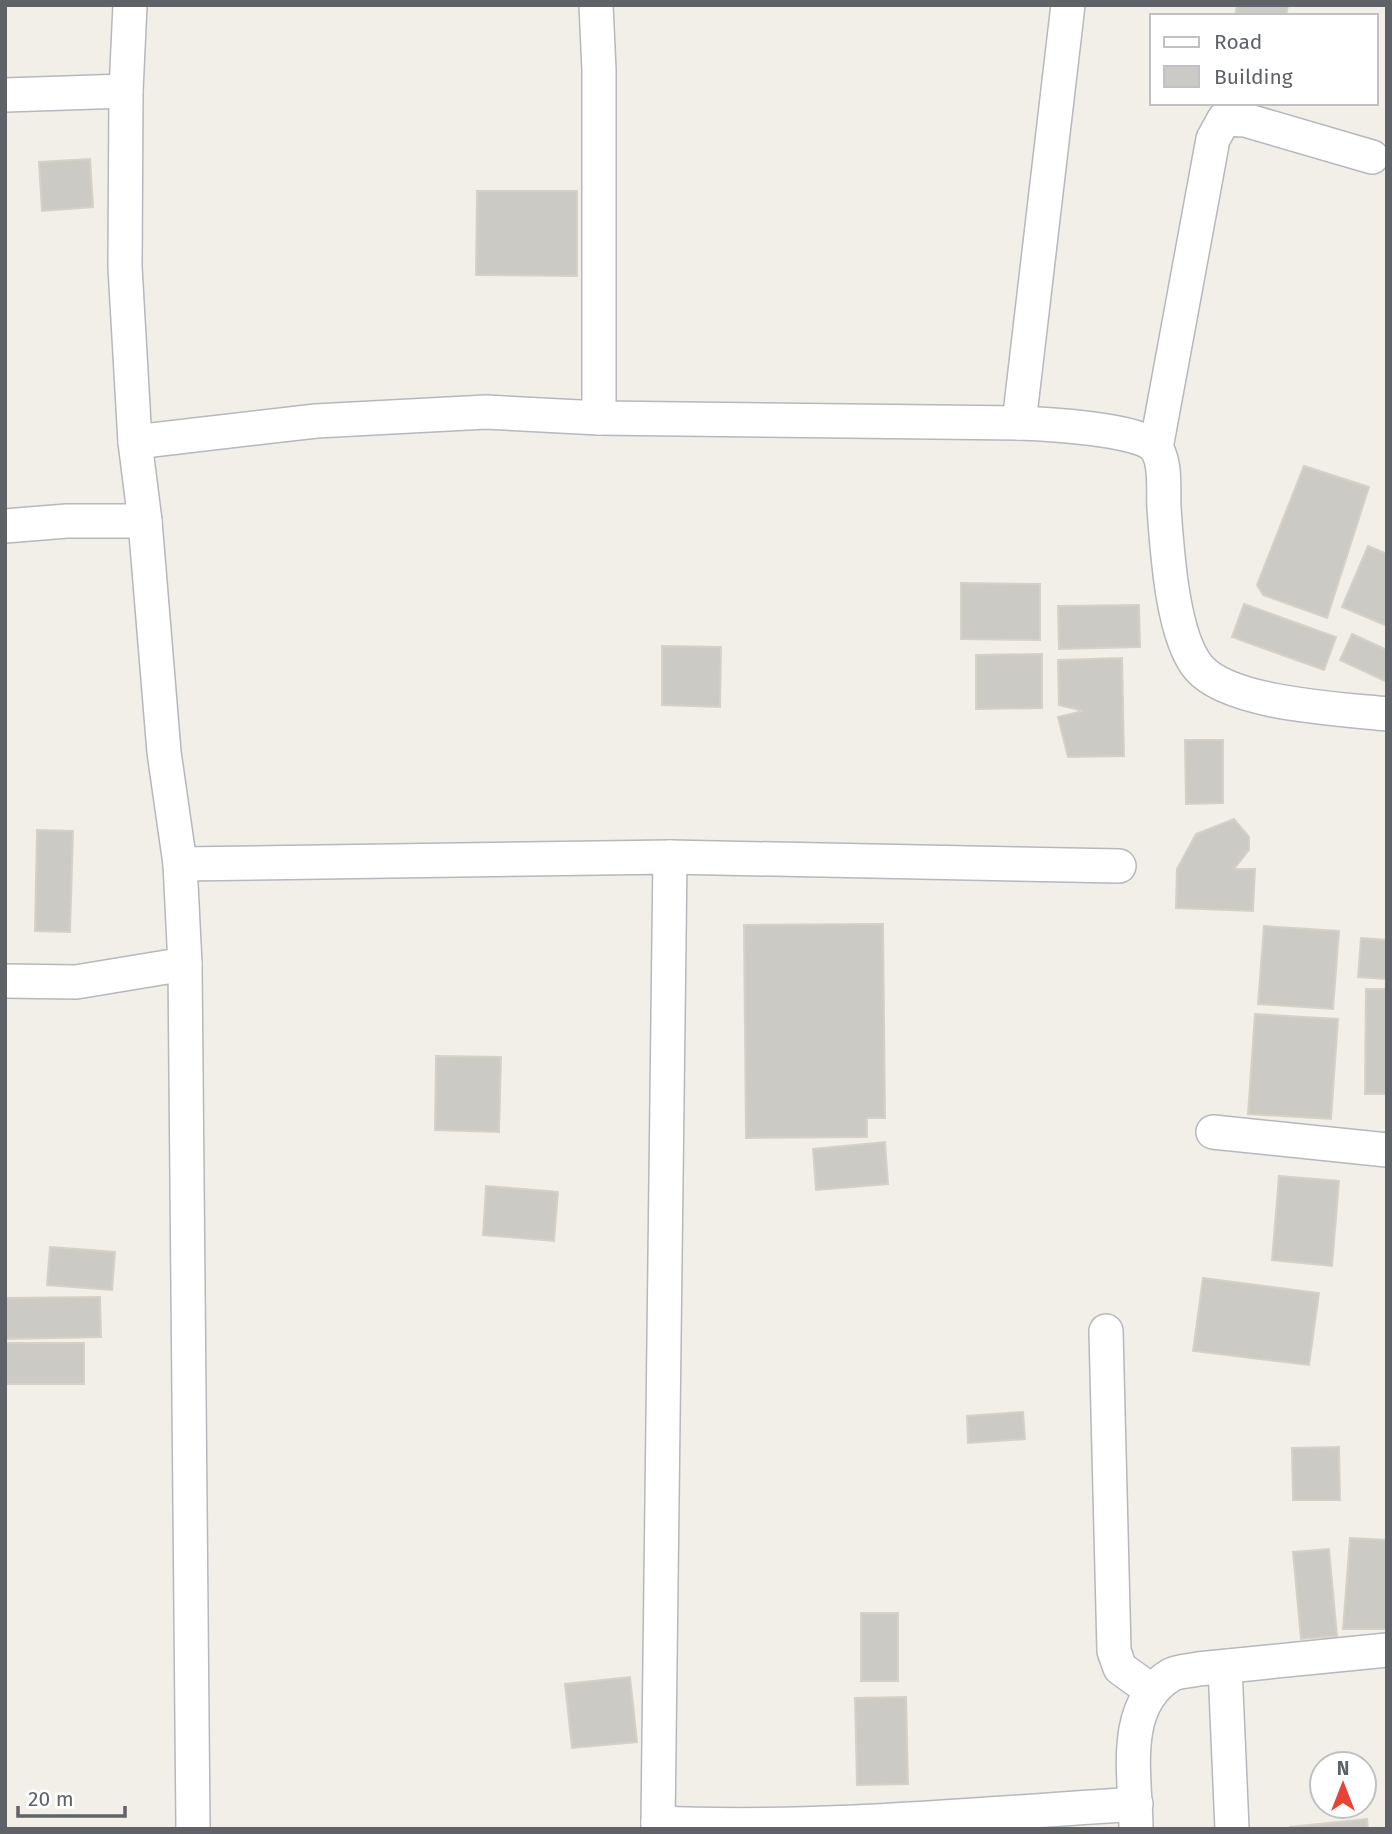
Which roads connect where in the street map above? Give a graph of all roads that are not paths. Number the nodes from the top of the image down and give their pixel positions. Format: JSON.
{"nodes":[{"id":1,"x":130,"y":5,"type":"edge"},
{"id":2,"x":596,"y":5,"type":"edge"},
{"id":3,"x":1068,"y":5,"type":"edge"},
{"id":4,"x":126,"y":92,"type":"junction"},
{"id":5,"x":5,"y":95,"type":"edge"},
{"id":6,"x":1372,"y":156,"type":"dead end"},
{"id":7,"x":598,"y":418,"type":"junction"},
{"id":8,"x":1019,"y":423,"type":"junction"},
{"id":9,"x":135,"y":442,"type":"junction"},
{"id":10,"x":1156,"y":448,"type":"junction"},
{"id":11,"x":145,"y":522,"type":"junction"},
{"id":12,"x":5,"y":526,"type":"edge"},
{"id":13,"x":1387,"y":714,"type":"edge"},
{"id":14,"x":670,"y":857,"type":"junction"},
{"id":15,"x":180,"y":864,"type":"junction"},
{"id":16,"x":1119,"y":866,"type":"dead end"},
{"id":17,"x":185,"y":964,"type":"junction"},
{"id":18,"x":5,"y":981,"type":"edge"},
{"id":19,"x":1213,"y":1132,"type":"dead end"},
{"id":20,"x":1387,"y":1150,"type":"edge"},
{"id":21,"x":1105,"y":1331,"type":"dead end"},
{"id":22,"x":1387,"y":1650,"type":"edge"},
{"id":23,"x":1225,"y":1667,"type":"junction"},
{"id":24,"x":1152,"y":1691,"type":"junction"},
{"id":25,"x":1136,"y":1816,"type":"edge"},
{"id":26,"x":658,"y":1826,"type":"edge"},
{"id":27,"x":193,"y":1829,"type":"edge"},
{"id":28,"x":1232,"y":1829,"type":"edge"}],
"edges":[{"from":1,"to":4,"type":"street"},
{"from":2,"to":7,"type":"street"},
{"from":3,"to":8,"type":"street"},
{"from":4,"to":5,"type":"street"},
{"from":4,"to":9,"type":"street"},
{"from":6,"to":10,"type":"street"},
{"from":7,"to":8,"type":"street"},
{"from":7,"to":9,"type":"street"},
{"from":8,"to":10,"type":"street"},
{"from":9,"to":11,"type":"street"},
{"from":10,"to":13,"type":"street"},
{"from":11,"to":12,"type":"street"},
{"from":11,"to":15,"type":"street"},
{"from":14,"to":15,"type":"street"},
{"from":14,"to":16,"type":"street"},
{"from":14,"to":26,"type":"street"},
{"from":15,"to":17,"type":"street"},
{"from":17,"to":18,"type":"street"},
{"from":17,"to":27,"type":"street"},
{"from":19,"to":20,"type":"street"},
{"from":21,"to":24,"type":"street"},
{"from":22,"to":23,"type":"street"},
{"from":23,"to":24,"type":"street"},
{"from":23,"to":28,"type":"street"},
{"from":24,"to":25,"type":"street"},
{"from":25,"to":26,"type":"street"}]}
